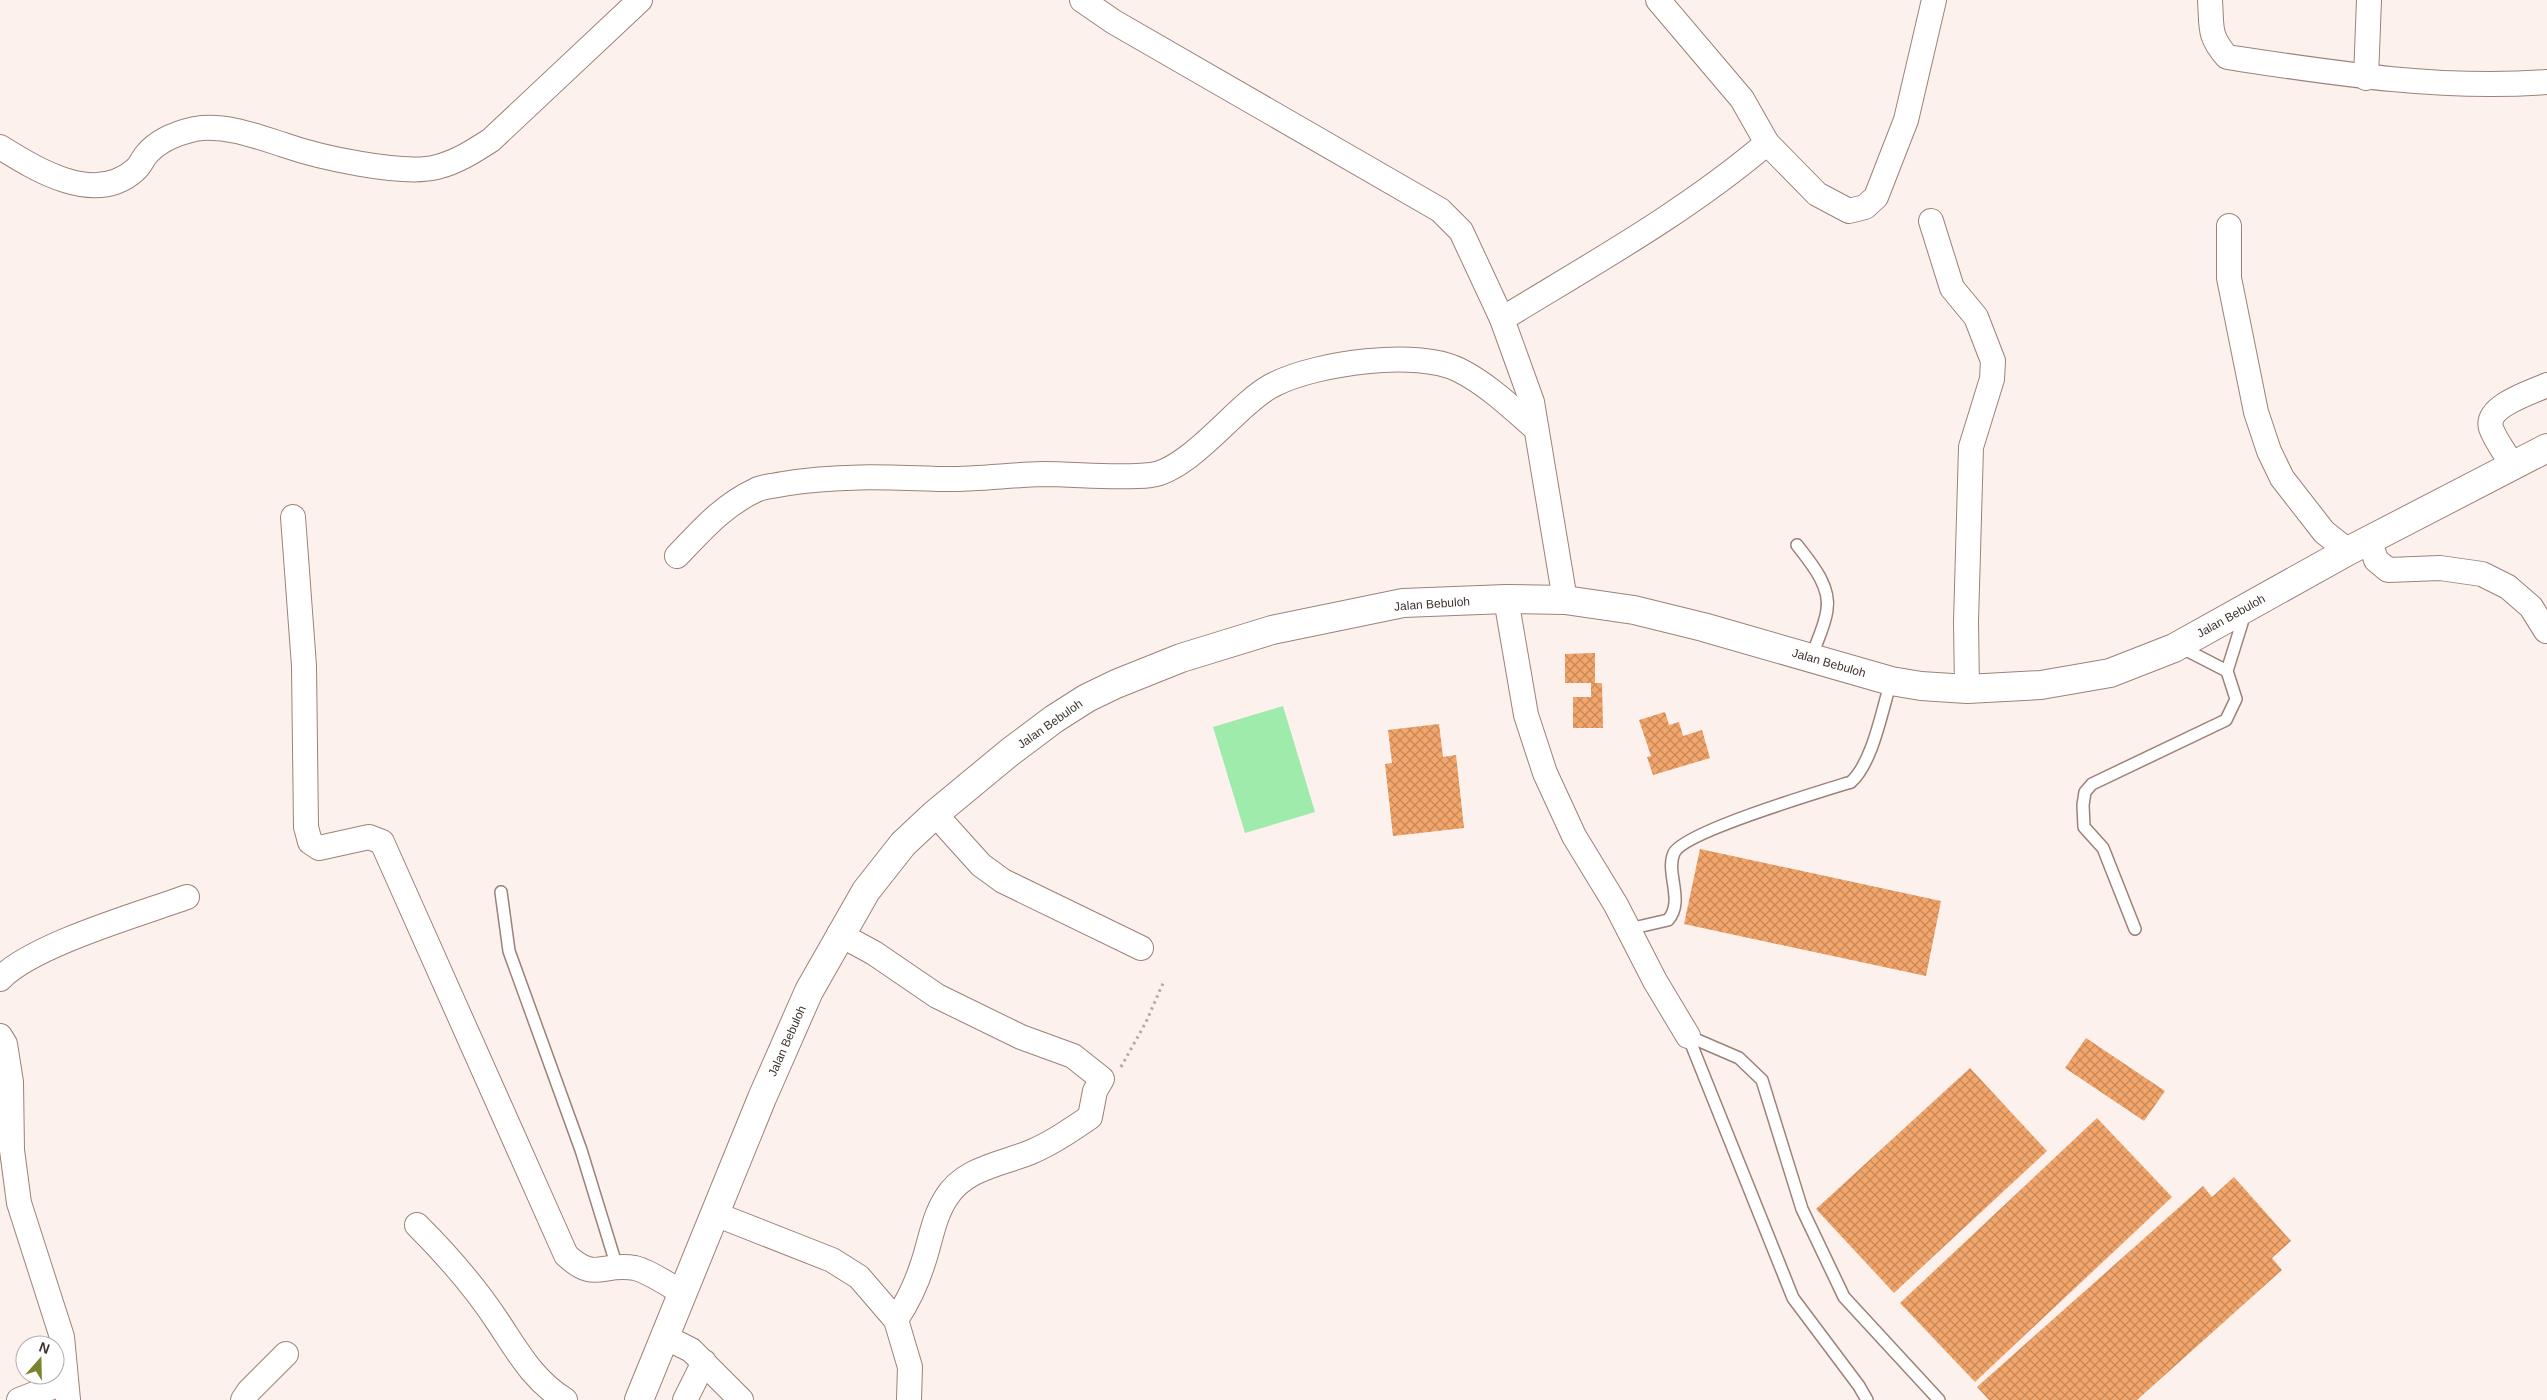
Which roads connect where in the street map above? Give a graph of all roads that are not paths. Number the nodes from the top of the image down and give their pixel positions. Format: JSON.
{"nodes":[{"id":1,"x":640,"y":0,"type":"edge"},
{"id":2,"x":1082,"y":0,"type":"edge"},
{"id":3,"x":1658,"y":0,"type":"edge"},
{"id":4,"x":1934,"y":0,"type":"edge"},
{"id":5,"x":2210,"y":0,"type":"edge"},
{"id":6,"x":2369,"y":0,"type":"edge"},
{"id":7,"x":2366,"y":78,"type":"junction"},
{"id":8,"x":2547,"y":82,"type":"edge"},
{"id":9,"x":1767,"y":143,"type":"junction"},
{"id":10,"x":0,"y":146,"type":"edge"},
{"id":11,"x":1931,"y":221,"type":"dead end"},
{"id":12,"x":2228,"y":226,"type":"dead end"},
{"id":13,"x":1502,"y":319,"type":"junction"},
{"id":14,"x":2547,"y":385,"type":"edge"},
{"id":15,"x":1534,"y":427,"type":"junction"},
{"id":16,"x":2547,"y":448,"type":"edge"},
{"id":17,"x":2512,"y":466,"type":"junction"},
{"id":18,"x":293,"y":517,"type":"dead end"},
{"id":19,"x":1797,"y":545,"type":"dead end"},
{"id":20,"x":2359,"y":546,"type":"junction"},
{"id":21,"x":677,"y":556,"type":"dead end"},
{"id":22,"x":1506,"y":599,"type":"junction"},
{"id":23,"x":1565,"y":600,"type":"junction"},
{"id":24,"x":2243,"y":608,"type":"junction"},
{"id":25,"x":2546,"y":631,"type":"dead end"},
{"id":26,"x":2174,"y":648,"type":"junction"},
{"id":27,"x":1812,"y":658,"type":"junction"},
{"id":28,"x":2227,"y":671,"type":"junction"},
{"id":29,"x":1891,"y":681,"type":"junction"},
{"id":30,"x":1967,"y":689,"type":"junction"},
{"id":31,"x":935,"y":814,"type":"junction"},
{"id":32,"x":501,"y":892,"type":"dead end"},
{"id":33,"x":187,"y":898,"type":"dead end"},
{"id":34,"x":1628,"y":929,"type":"junction"},
{"id":35,"x":2135,"y":929,"type":"dead end"},
{"id":36,"x":839,"y":934,"type":"junction"},
{"id":37,"x":1141,"y":948,"type":"dead end"},
{"id":38,"x":0,"y":979,"type":"edge"},
{"id":39,"x":0,"y":1036,"type":"edge"},
{"id":40,"x":1688,"y":1036,"type":"junction"},
{"id":41,"x":715,"y":1214,"type":"junction"},
{"id":42,"x":417,"y":1225,"type":"dead end"},
{"id":43,"x":617,"y":1267,"type":"junction"},
{"id":44,"x":683,"y":1293,"type":"junction"},
{"id":45,"x":896,"y":1320,"type":"junction"},
{"id":46,"x":665,"y":1337,"type":"junction"},
{"id":47,"x":286,"y":1354,"type":"dead end"},
{"id":48,"x":704,"y":1362,"type":"junction"},
{"id":49,"x":67,"y":1391,"type":"edge"},
{"id":50,"x":19,"y":1400,"type":"edge"},
{"id":51,"x":242,"y":1400,"type":"edge"},
{"id":52,"x":565,"y":1400,"type":"edge"},
{"id":53,"x":639,"y":1400,"type":"edge"},
{"id":54,"x":685,"y":1400,"type":"edge"},
{"id":55,"x":742,"y":1400,"type":"edge"},
{"id":56,"x":909,"y":1400,"type":"edge"},
{"id":57,"x":1867,"y":1400,"type":"edge"},
{"id":58,"x":1939,"y":1400,"type":"edge"}],
"edges":[{"from":1,"to":10,"type":"street"},
{"from":2,"to":13,"type":"street"},
{"from":3,"to":9,"type":"street"},
{"from":4,"to":9,"type":"street"},
{"from":5,"to":7,"type":"street"},
{"from":6,"to":7,"type":"street"},
{"from":7,"to":8,"type":"street"},
{"from":9,"to":13,"type":"street"},
{"from":11,"to":30,"type":"street"},
{"from":12,"to":20,"type":"street"},
{"from":13,"to":15,"type":"street"},
{"from":14,"to":17,"type":"street"},
{"from":15,"to":21,"type":"street"},
{"from":15,"to":23,"type":"street"},
{"from":16,"to":17,"type":"main road","name":"Jalan Bebuloh"},
{"from":17,"to":20,"type":"main road","name":"Jalan Bebuloh"},
{"from":18,"to":43,"type":"street"},
{"from":19,"to":27,"type":"lane"},
{"from":20,"to":24,"type":"main road","name":"Jalan Bebuloh"},
{"from":20,"to":25,"type":"street"},
{"from":22,"to":23,"type":"main road","name":"Jalan Bebuloh"},
{"from":22,"to":31,"type":"main road","name":"Jalan Bebuloh"},
{"from":22,"to":34,"type":"street"},
{"from":23,"to":27,"type":"main road","name":"Jalan Bebuloh"},
{"from":24,"to":26,"type":"main road","name":"Jalan Bebuloh"},
{"from":24,"to":28,"type":"lane"},
{"from":26,"to":28,"type":"lane"},
{"from":26,"to":30,"type":"main road","name":"Jalan Bebuloh"},
{"from":27,"to":29,"type":"main road","name":"Jalan Bebuloh"},
{"from":28,"to":35,"type":"lane"},
{"from":29,"to":30,"type":"main road","name":"Jalan Bebuloh"},
{"from":29,"to":34,"type":"lane"},
{"from":31,"to":36,"type":"main road","name":"Jalan Bebuloh"},
{"from":31,"to":37,"type":"street"},
{"from":32,"to":43,"type":"lane"},
{"from":33,"to":38,"type":"street"},
{"from":34,"to":40,"type":"street"},
{"from":36,"to":41,"type":"main road","name":"Jalan Bebuloh"},
{"from":36,"to":45,"type":"street"},
{"from":39,"to":49,"type":"street"},
{"from":40,"to":57,"type":"lane"},
{"from":40,"to":58,"type":"lane"},
{"from":41,"to":44,"type":"main road","name":"Jalan Bebuloh"},
{"from":41,"to":45,"type":"street"},
{"from":42,"to":52,"type":"street"},
{"from":43,"to":44,"type":"street"},
{"from":44,"to":46,"type":"main road","name":"Jalan Bebuloh"},
{"from":45,"to":56,"type":"street"},
{"from":46,"to":48,"type":"street"},
{"from":46,"to":53,"type":"main road","name":"Jalan Bebuloh"},
{"from":47,"to":51,"type":"street"},
{"from":48,"to":54,"type":"street"},
{"from":48,"to":55,"type":"street"},
{"from":49,"to":50,"type":"street"}]}
